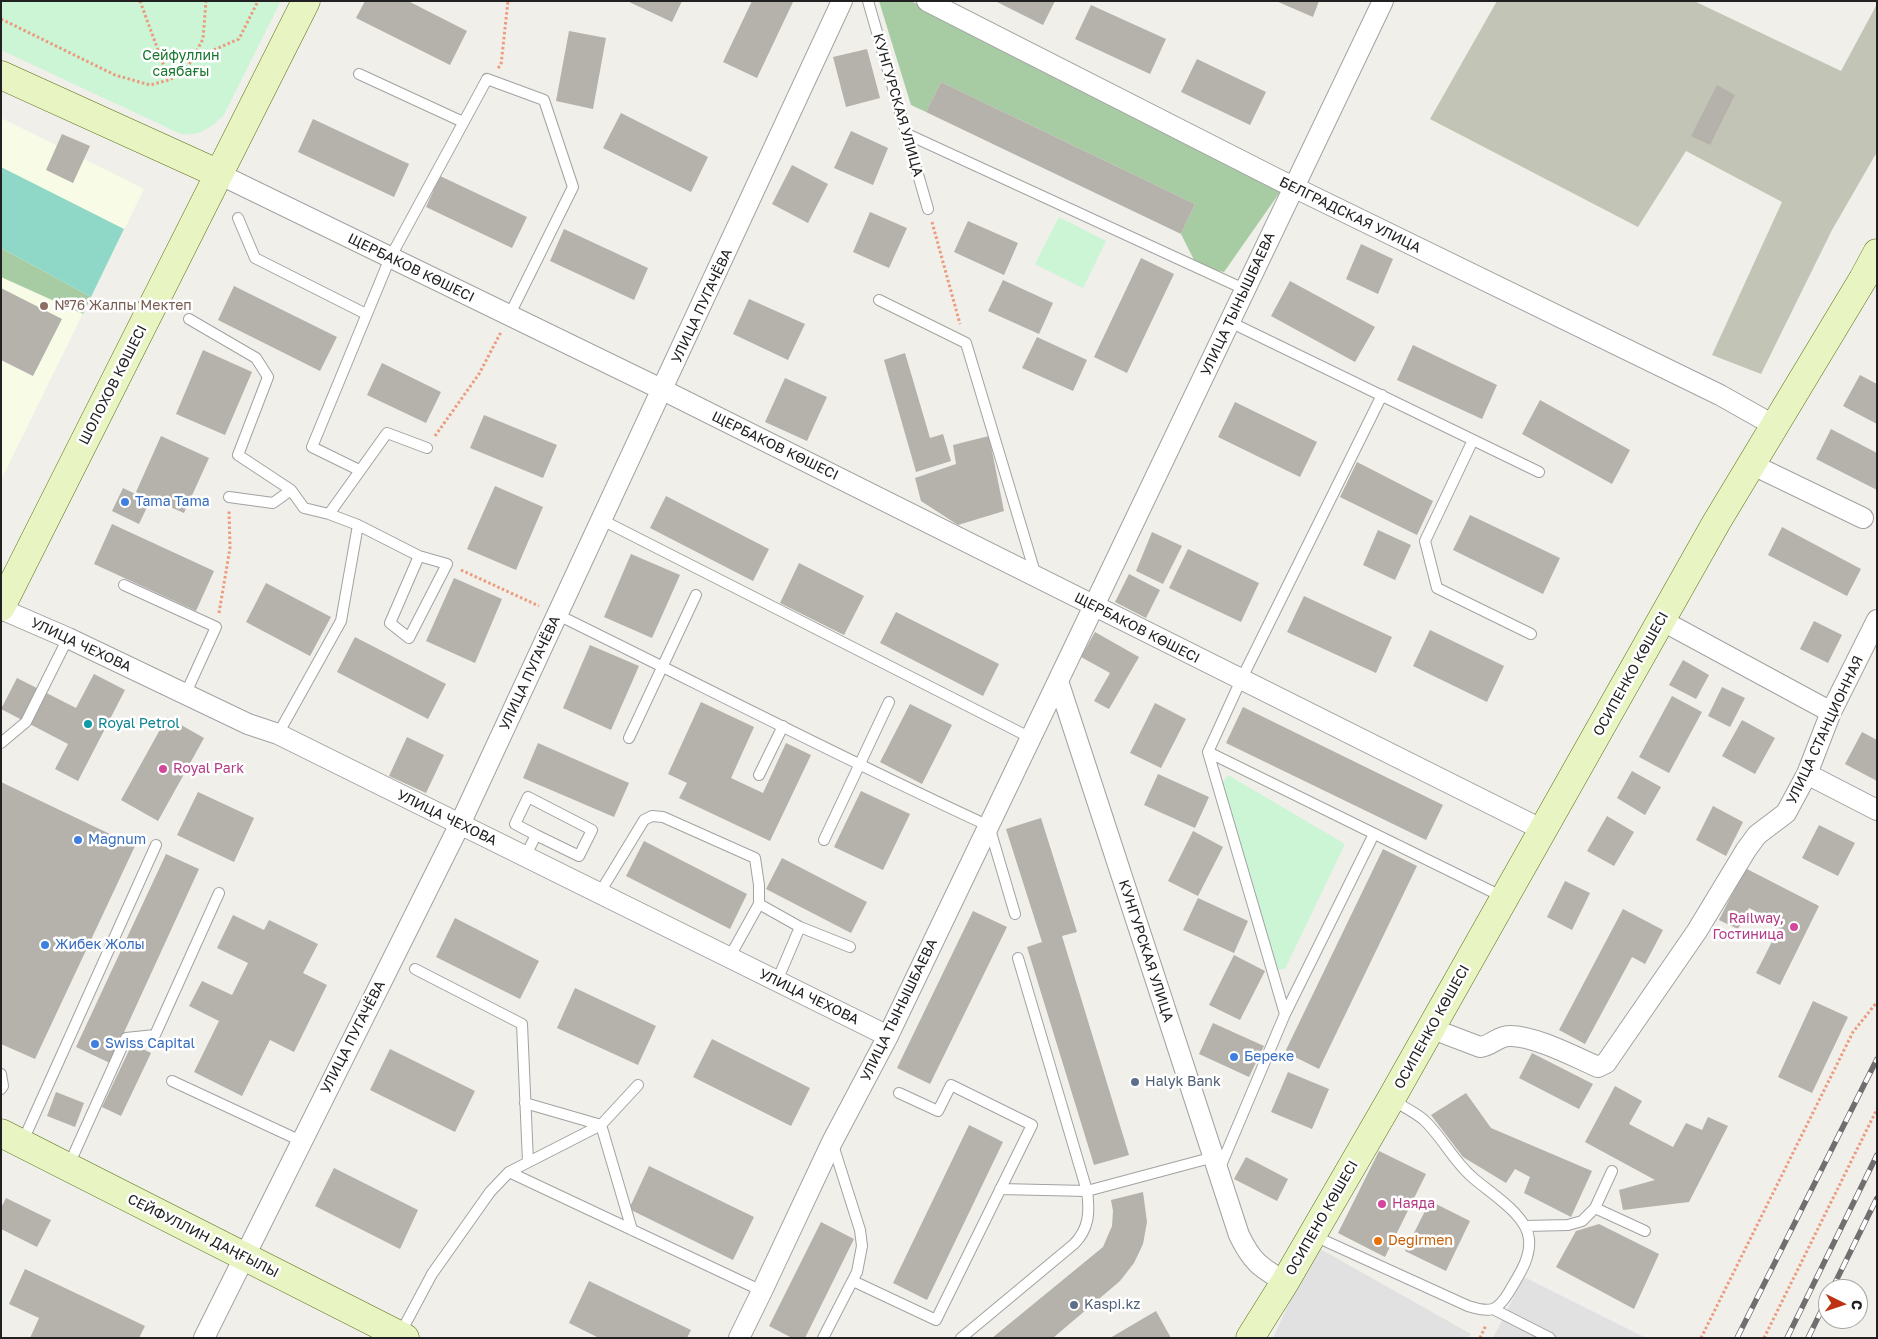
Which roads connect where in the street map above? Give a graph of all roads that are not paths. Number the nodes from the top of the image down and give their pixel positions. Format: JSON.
{"nodes":[{"id":1,"x":306,"y":1,"type":"edge"},
{"id":2,"x":842,"y":1,"type":"edge"},
{"id":3,"x":868,"y":1,"type":"edge"},
{"id":4,"x":926,"y":1,"type":"edge"},
{"id":5,"x":1382,"y":1,"type":"edge"},
{"id":6,"x":359,"y":74,"type":"dead end"},
{"id":7,"x":1,"y":75,"type":"edge"},
{"id":8,"x":464,"y":122,"type":"junction"},
{"id":9,"x":907,"y":134,"type":"junction"},
{"id":10,"x":219,"y":174,"type":"junction"},
{"id":11,"x":1294,"y":187,"type":"junction"},
{"id":12,"x":928,"y":209,"type":"road end"},
{"id":13,"x":238,"y":218,"type":"dead end"},
{"id":14,"x":1877,"y":253,"type":"edge"},
{"id":15,"x":390,"y":258,"type":"junction"},
{"id":16,"x":1244,"y":289,"type":"junction"},
{"id":17,"x":879,"y":300,"type":"dead end"},
{"id":18,"x":366,"y":314,"type":"junction"},
{"id":19,"x":509,"y":316,"type":"junction"},
{"id":20,"x":188,"y":319,"type":"dead end"},
{"id":21,"x":1230,"y":322,"type":"junction"},
{"id":22,"x":663,"y":390,"type":"junction"},
{"id":23,"x":1382,"y":395,"type":"junction"},
{"id":24,"x":1775,"y":426,"type":"junction"},
{"id":25,"x":1474,"y":440,"type":"junction"},
{"id":26,"x":427,"y":448,"type":"road end"},
{"id":27,"x":1751,"y":464,"type":"junction"},
{"id":28,"x":359,"y":470,"type":"junction"},
{"id":29,"x":1539,"y":472,"type":"dead end"},
{"id":30,"x":291,"y":490,"type":"junction"},
{"id":31,"x":229,"y":497,"type":"road end"},
{"id":32,"x":329,"y":514,"type":"junction"},
{"id":33,"x":1863,"y":518,"type":"dead end"},
{"id":34,"x":602,"y":520,"type":"junction"},
{"id":35,"x":358,"y":526,"type":"junction"},
{"id":36,"x":419,"y":556,"type":"junction"},
{"id":37,"x":1036,"y":577,"type":"junction"},
{"id":38,"x":124,"y":585,"type":"dead end"},
{"id":39,"x":696,"y":595,"type":"dead end"},
{"id":40,"x":1094,"y":607,"type":"junction"},
{"id":41,"x":1,"y":608,"type":"edge"},
{"id":42,"x":558,"y":615,"type":"junction"},
{"id":43,"x":1661,"y":620,"type":"junction"},
{"id":44,"x":1877,"y":620,"type":"edge"},
{"id":45,"x":1531,"y":634,"type":"dead end"},
{"id":46,"x":68,"y":638,"type":"junction"},
{"id":47,"x":664,"y":667,"type":"junction"},
{"id":48,"x":1241,"y":680,"type":"junction"},
{"id":49,"x":1058,"y":681,"type":"junction"},
{"id":50,"x":185,"y":695,"type":"junction"},
{"id":51,"x":890,"y":702,"type":"dead end"},
{"id":52,"x":1831,"y":712,"type":"junction"},
{"id":53,"x":782,"y":726,"type":"junction"},
{"id":54,"x":278,"y":734,"type":"junction"},
{"id":55,"x":630,"y":738,"type":"dead end"},
{"id":56,"x":1031,"y":738,"type":"junction"},
{"id":57,"x":1,"y":743,"type":"edge"},
{"id":58,"x":1208,"y":752,"type":"junction"},
{"id":59,"x":859,"y":766,"type":"junction"},
{"id":60,"x":1807,"y":774,"type":"junction"},
{"id":61,"x":759,"y":775,"type":"dead end"},
{"id":62,"x":1877,"y":810,"type":"edge"},
{"id":63,"x":460,"y":824,"type":"junction"},
{"id":64,"x":989,"y":826,"type":"junction"},
{"id":65,"x":1543,"y":830,"type":"junction"},
{"id":66,"x":536,"y":834,"type":"junction"},
{"id":67,"x":1374,"y":834,"type":"junction"},
{"id":68,"x":824,"y":840,"type":"dead end"},
{"id":69,"x":156,"y":845,"type":"dead end"},
{"id":70,"x":525,"y":857,"type":"junction"},
{"id":71,"x":219,"y":893,"type":"dead end"},
{"id":72,"x":599,"y":894,"type":"junction"},
{"id":73,"x":1504,"y":898,"type":"junction"},
{"id":74,"x":759,"y":904,"type":"junction"},
{"id":75,"x":1015,"y":914,"type":"dead end"},
{"id":76,"x":800,"y":927,"type":"junction"},
{"id":77,"x":850,"y":947,"type":"dead end"},
{"id":78,"x":730,"y":958,"type":"junction"},
{"id":79,"x":1018,"y":958,"type":"dead end"},
{"id":80,"x":415,"y":969,"type":"dead end"},
{"id":81,"x":777,"y":981,"type":"junction"},
{"id":82,"x":1285,"y":1014,"type":"junction"},
{"id":83,"x":1430,"y":1028,"type":"junction"},
{"id":84,"x":888,"y":1036,"type":"junction"},
{"id":85,"x":1,"y":1074,"type":"edge"},
{"id":86,"x":172,"y":1081,"type":"dead end"},
{"id":87,"x":638,"y":1085,"type":"dead end"},
{"id":88,"x":1,"y":1090,"type":"edge"},
{"id":89,"x":899,"y":1093,"type":"dead end"},
{"id":90,"x":1391,"y":1099,"type":"junction"},
{"id":91,"x":526,"y":1103,"type":"junction"},
{"id":92,"x":601,"y":1124,"type":"junction"},
{"id":93,"x":12,"y":1139,"type":"edge"},
{"id":94,"x":301,"y":1141,"type":"junction"},
{"id":95,"x":832,"y":1142,"type":"junction"},
{"id":96,"x":528,"y":1162,"type":"junction"},
{"id":97,"x":1216,"y":1164,"type":"junction"},
{"id":98,"x":68,"y":1168,"type":"junction"},
{"id":99,"x":1612,"y":1170,"type":"dead end"},
{"id":100,"x":509,"y":1172,"type":"junction"},
{"id":101,"x":1000,"y":1190,"type":"junction"},
{"id":102,"x":1087,"y":1191,"type":"junction"},
{"id":103,"x":1595,"y":1208,"type":"junction"},
{"id":104,"x":1525,"y":1226,"type":"junction"},
{"id":105,"x":632,"y":1230,"type":"junction"},
{"id":106,"x":1645,"y":1231,"type":"dead end"},
{"id":107,"x":1312,"y":1235,"type":"junction"},
{"id":108,"x":243,"y":1257,"type":"junction"},
{"id":109,"x":853,"y":1281,"type":"junction"},
{"id":110,"x":1285,"y":1282,"type":"junction"},
{"id":111,"x":762,"y":1291,"type":"junction"},
{"id":112,"x":1493,"y":1309,"type":"junction"},
{"id":113,"x":402,"y":1336,"type":"edge"},
{"id":114,"x":744,"y":1336,"type":"edge"},
{"id":115,"x":1250,"y":1337,"type":"edge"},
{"id":116,"x":204,"y":1338,"type":"edge"},
{"id":117,"x":823,"y":1338,"type":"edge"},
{"id":118,"x":961,"y":1338,"type":"edge"},
{"id":119,"x":1550,"y":1338,"type":"edge"}],
"edges":[{"from":1,"to":10,"type":"main road","name":"ШОЛОХОВ КӨШЕСІ"},
{"from":2,"to":22,"type":"street","name":"УЛИЦА ПУГАЧЁВА"},
{"from":3,"to":9,"type":"lane","name":"КУНГУРСКАЯ УЛИЦА"},
{"from":4,"to":11,"type":"street","name":"БЕЛГРАДСКАЯ УЛИЦА"},
{"from":5,"to":11,"type":"street","name":"УЛИЦА ТЫНЫШБАЕВА"},
{"from":6,"to":8,"type":"lane"},
{"from":7,"to":10,"type":"main road","name":"ЩЕРБАКОВ КӨШЕСІ"},
{"from":8,"to":15,"type":"lane"},
{"from":8,"to":19,"type":"lane"},
{"from":9,"to":12,"type":"lane","name":"КУНГУРСКАЯ УЛИЦА"},
{"from":9,"to":16,"type":"lane"},
{"from":10,"to":15,"type":"street","name":"ЩЕРБАКОВ КӨШЕСІ"},
{"from":10,"to":41,"type":"main road","name":"ШОЛОХОВ КӨШЕСІ"},
{"from":11,"to":16,"type":"street","name":"УЛИЦА ТЫНЫШБАЕВА"},
{"from":11,"to":24,"type":"street","name":"БЕЛГРАДСКАЯ УЛИЦА"},
{"from":13,"to":18,"type":"lane"},
{"from":14,"to":24,"type":"main road","name":"ОСИПЕНКО КӨШЕСІ"},
{"from":15,"to":18,"type":"lane"},
{"from":15,"to":19,"type":"street","name":"ЩЕРБАКОВ КӨШЕСІ"},
{"from":16,"to":21,"type":"street","name":"УЛИЦА ТЫНЫШБАЕВА"},
{"from":17,"to":37,"type":"lane"},
{"from":18,"to":28,"type":"lane"},
{"from":19,"to":22,"type":"street","name":"ЩЕРБАКОВ КӨШЕСІ"},
{"from":20,"to":30,"type":"lane"},
{"from":21,"to":23,"type":"lane"},
{"from":21,"to":40,"type":"street","name":"УЛИЦА ТЫНЫШБАЕВА"},
{"from":22,"to":34,"type":"street","name":"УЛИЦА ПУГАЧЁВА"},
{"from":22,"to":37,"type":"street","name":"ЩЕРБАКОВ КӨШЕСІ"},
{"from":23,"to":25,"type":"lane"},
{"from":23,"to":48,"type":"lane"},
{"from":24,"to":27,"type":"main road","name":"ОСИПЕНКО КӨШЕСІ"},
{"from":25,"to":29,"type":"lane"},
{"from":25,"to":45,"type":"lane"},
{"from":26,"to":28,"type":"lane"},
{"from":27,"to":33,"type":"street"},
{"from":27,"to":43,"type":"main road","name":"ОСИПЕНКО КӨШЕСІ"},
{"from":28,"to":32,"type":"lane"},
{"from":30,"to":31,"type":"lane"},
{"from":30,"to":32,"type":"lane"},
{"from":32,"to":35,"type":"lane"},
{"from":34,"to":42,"type":"street","name":"УЛИЦА ПУГАЧЁВА"},
{"from":34,"to":56,"type":"lane"},
{"from":35,"to":36,"type":"lane"},
{"from":35,"to":54,"type":"lane"},
{"from":36,"to":36,"type":"lane"},
{"from":37,"to":40,"type":"street","name":"ЩЕРБАКОВ КӨШЕСІ"},
{"from":38,"to":50,"type":"lane"},
{"from":39,"to":47,"type":"lane"},
{"from":40,"to":48,"type":"street","name":"ЩЕРБАКОВ КӨШЕСІ"},
{"from":40,"to":49,"type":"street"},
{"from":41,"to":46,"type":"street","name":"УЛИЦА ЧЕХОВА"},
{"from":42,"to":47,"type":"lane"},
{"from":42,"to":63,"type":"street","name":"УЛИЦА ПУГАЧЁВА"},
{"from":43,"to":52,"type":"street"},
{"from":43,"to":65,"type":"main road","name":"ОСИПЕНКО КӨШЕСІ"},
{"from":44,"to":52,"type":"street","name":"УЛИЦА СТАНЦИОННАЯ"},
{"from":46,"to":50,"type":"street","name":"УЛИЦА ЧЕХОВА"},
{"from":46,"to":57,"type":"lane"},
{"from":47,"to":53,"type":"lane"},
{"from":47,"to":55,"type":"lane"},
{"from":48,"to":58,"type":"lane"},
{"from":48,"to":65,"type":"street","name":"ЩЕРБАКОВ КӨШЕСІ"},
{"from":49,"to":56,"type":"street","name":"УЛИЦА ТЫНЫШБАЕВА"},
{"from":49,"to":97,"type":"street","name":"КУНГУРСКАЯ УЛИЦА"},
{"from":50,"to":54,"type":"street","name":"УЛИЦА ЧЕХОВА"},
{"from":51,"to":59,"type":"lane"},
{"from":52,"to":60,"type":"street","name":"УЛИЦА СТАНЦИОННАЯ"},
{"from":53,"to":59,"type":"lane"},
{"from":53,"to":61,"type":"lane"},
{"from":54,"to":63,"type":"street","name":"УЛИЦА ЧЕХОВА"},
{"from":56,"to":64,"type":"street","name":"УЛИЦА ТЫНЫШБАЕВА"},
{"from":58,"to":67,"type":"lane"},
{"from":58,"to":82,"type":"lane"},
{"from":59,"to":64,"type":"lane"},
{"from":59,"to":68,"type":"lane"},
{"from":60,"to":62,"type":"street"},
{"from":60,"to":83,"type":"street","name":"УЛИЦА СТАНЦИОННАЯ"},
{"from":63,"to":70,"type":"street","name":"УЛИЦА ЧЕХОВА"},
{"from":63,"to":94,"type":"street","name":"УЛИЦА ПУГАЧЁВА"},
{"from":64,"to":75,"type":"lane"},
{"from":64,"to":84,"type":"street","name":"УЛИЦА ТЫНЫШБАЕВА"},
{"from":65,"to":73,"type":"main road","name":"ОСИПЕНКО КӨШЕСІ"},
{"from":66,"to":66,"type":"lane"},
{"from":66,"to":70,"type":"lane"},
{"from":67,"to":73,"type":"lane"},
{"from":67,"to":82,"type":"lane"},
{"from":69,"to":93,"type":"lane"},
{"from":70,"to":72,"type":"street","name":"УЛИЦА ЧЕХОВА"},
{"from":71,"to":98,"type":"lane"},
{"from":72,"to":74,"type":"lane"},
{"from":72,"to":78,"type":"street","name":"УЛИЦА ЧЕХОВА"},
{"from":73,"to":83,"type":"main road","name":"ОСИПЕНКО КӨШЕСІ"},
{"from":74,"to":76,"type":"lane"},
{"from":74,"to":78,"type":"lane"},
{"from":76,"to":77,"type":"lane"},
{"from":76,"to":81,"type":"lane"},
{"from":78,"to":81,"type":"street","name":"УЛИЦА ЧЕХОВА"},
{"from":79,"to":102,"type":"lane"},
{"from":80,"to":91,"type":"lane"},
{"from":81,"to":84,"type":"street","name":"УЛИЦА ЧЕХОВА"},
{"from":82,"to":97,"type":"lane"},
{"from":83,"to":90,"type":"main road","name":"ОСИПЕНКО КӨШЕСІ"},
{"from":84,"to":95,"type":"street","name":"УЛИЦА ТЫНЫШБАЕВА"},
{"from":85,"to":88,"type":"lane"},
{"from":86,"to":94,"type":"lane"},
{"from":87,"to":92,"type":"lane"},
{"from":89,"to":101,"type":"lane"},
{"from":90,"to":104,"type":"lane"},
{"from":90,"to":107,"type":"main road","name":"ОСИПЕНО КӨШЕСІ"},
{"from":91,"to":92,"type":"lane"},
{"from":91,"to":96,"type":"lane"},
{"from":92,"to":96,"type":"lane"},
{"from":92,"to":105,"type":"lane"},
{"from":93,"to":98,"type":"main road","name":"СЕЙФУЛЛИН ДАҢҒЫЛЫ"},
{"from":94,"to":108,"type":"street","name":"УЛИЦА ПУГАЧЁВА"},
{"from":95,"to":109,"type":"lane"},
{"from":95,"to":111,"type":"street","name":"УЛИЦА ТЫНЫШБАЕВА"},
{"from":96,"to":100,"type":"lane"},
{"from":97,"to":102,"type":"lane"},
{"from":97,"to":110,"type":"street","name":"КУНГУРСКАЯ УЛИЦА"},
{"from":98,"to":108,"type":"main road","name":"СЕЙФУЛЛИН ДАҢҒЫЛЫ"},
{"from":99,"to":103,"type":"lane"},
{"from":100,"to":105,"type":"lane"},
{"from":100,"to":113,"type":"lane"},
{"from":101,"to":102,"type":"lane"},
{"from":101,"to":109,"type":"lane"},
{"from":102,"to":118,"type":"lane"},
{"from":103,"to":104,"type":"lane"},
{"from":103,"to":106,"type":"lane"},
{"from":104,"to":112,"type":"lane"},
{"from":105,"to":111,"type":"lane"},
{"from":107,"to":110,"type":"main road","name":"ОСИПЕНО КӨШЕСІ"},
{"from":107,"to":112,"type":"lane"},
{"from":108,"to":113,"type":"main road","name":"СЕЙФУЛЛИН ДАҢҒЫЛЫ"},
{"from":108,"to":116,"type":"street","name":"УЛИЦА ПУГАЧЁВА"},
{"from":109,"to":117,"type":"lane"},
{"from":110,"to":115,"type":"main road","name":"ОСИПЕНО КӨШЕСІ"},
{"from":111,"to":114,"type":"street","name":"УЛИЦА ТЫНЫШБАЕВА"},
{"from":112,"to":119,"type":"lane"}]}
